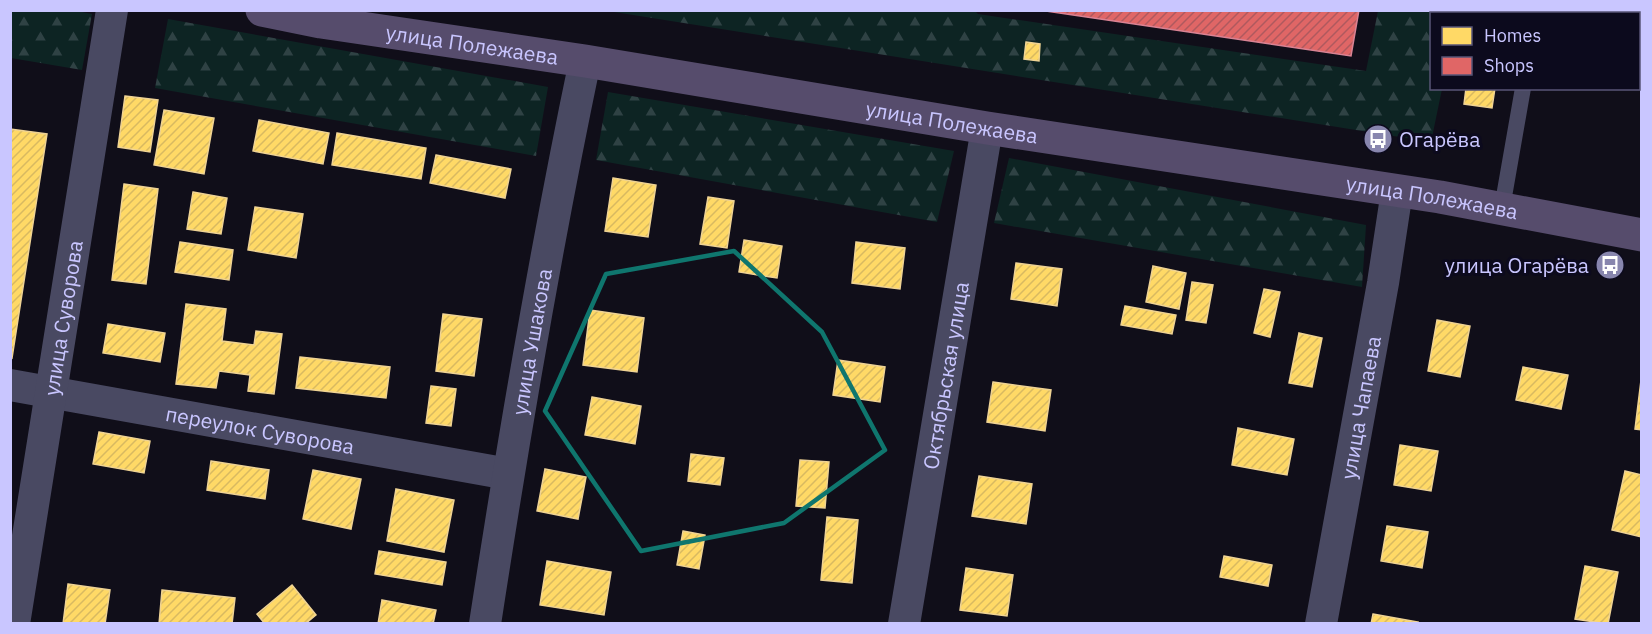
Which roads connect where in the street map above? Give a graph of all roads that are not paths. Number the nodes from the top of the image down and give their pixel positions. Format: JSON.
{"nodes":[{"id":1,"x":112,"y":10,"type":"edge"},
{"id":2,"x":262,"y":10,"type":"edge"},
{"id":3,"x":322,"y":16,"type":"edge"},
{"id":4,"x":585,"y":61,"type":"junction"},
{"id":5,"x":1523,"y":90,"type":"edge"},
{"id":6,"x":987,"y":128,"type":"junction"},
{"id":7,"x":1396,"y":190,"type":"junction"},
{"id":8,"x":1502,"y":208,"type":"junction"},
{"id":9,"x":1641,"y":235,"type":"edge"},
{"id":10,"x":10,"y":385,"type":"edge"},
{"id":11,"x":51,"y":393,"type":"junction"},
{"id":12,"x":508,"y":474,"type":"junction"},
{"id":13,"x":14,"y":624,"type":"edge"},
{"id":14,"x":485,"y":624,"type":"edge"},
{"id":15,"x":904,"y":624,"type":"edge"},
{"id":16,"x":1321,"y":624,"type":"edge"}],
"edges":[{"from":1,"to":11,"type":"street","name":"улица Суворова"},
{"from":2,"to":3,"type":"main road","name":"улица Полежаева"},
{"from":3,"to":4,"type":"main road","name":"улица Полежаева"},
{"from":4,"to":6,"type":"main road","name":"улица Полежаева"},
{"from":4,"to":12,"type":"street","name":"улица Ушакова"},
{"from":5,"to":8,"type":"lane"},
{"from":6,"to":7,"type":"main road","name":"улица Полежаева"},
{"from":6,"to":15,"type":"street","name":"Октябрьская улица"},
{"from":7,"to":8,"type":"main road","name":"улица Полежаева"},
{"from":7,"to":16,"type":"street","name":"улица Чапаева"},
{"from":8,"to":9,"type":"main road","name":"улица Полежаева"},
{"from":10,"to":11,"type":"street","name":"переулок Суворова"},
{"from":11,"to":12,"type":"street","name":"переулок Суворова"},
{"from":11,"to":13,"type":"street","name":"улица Суворова"},
{"from":12,"to":14,"type":"street","name":"улица Ушакова"}]}
